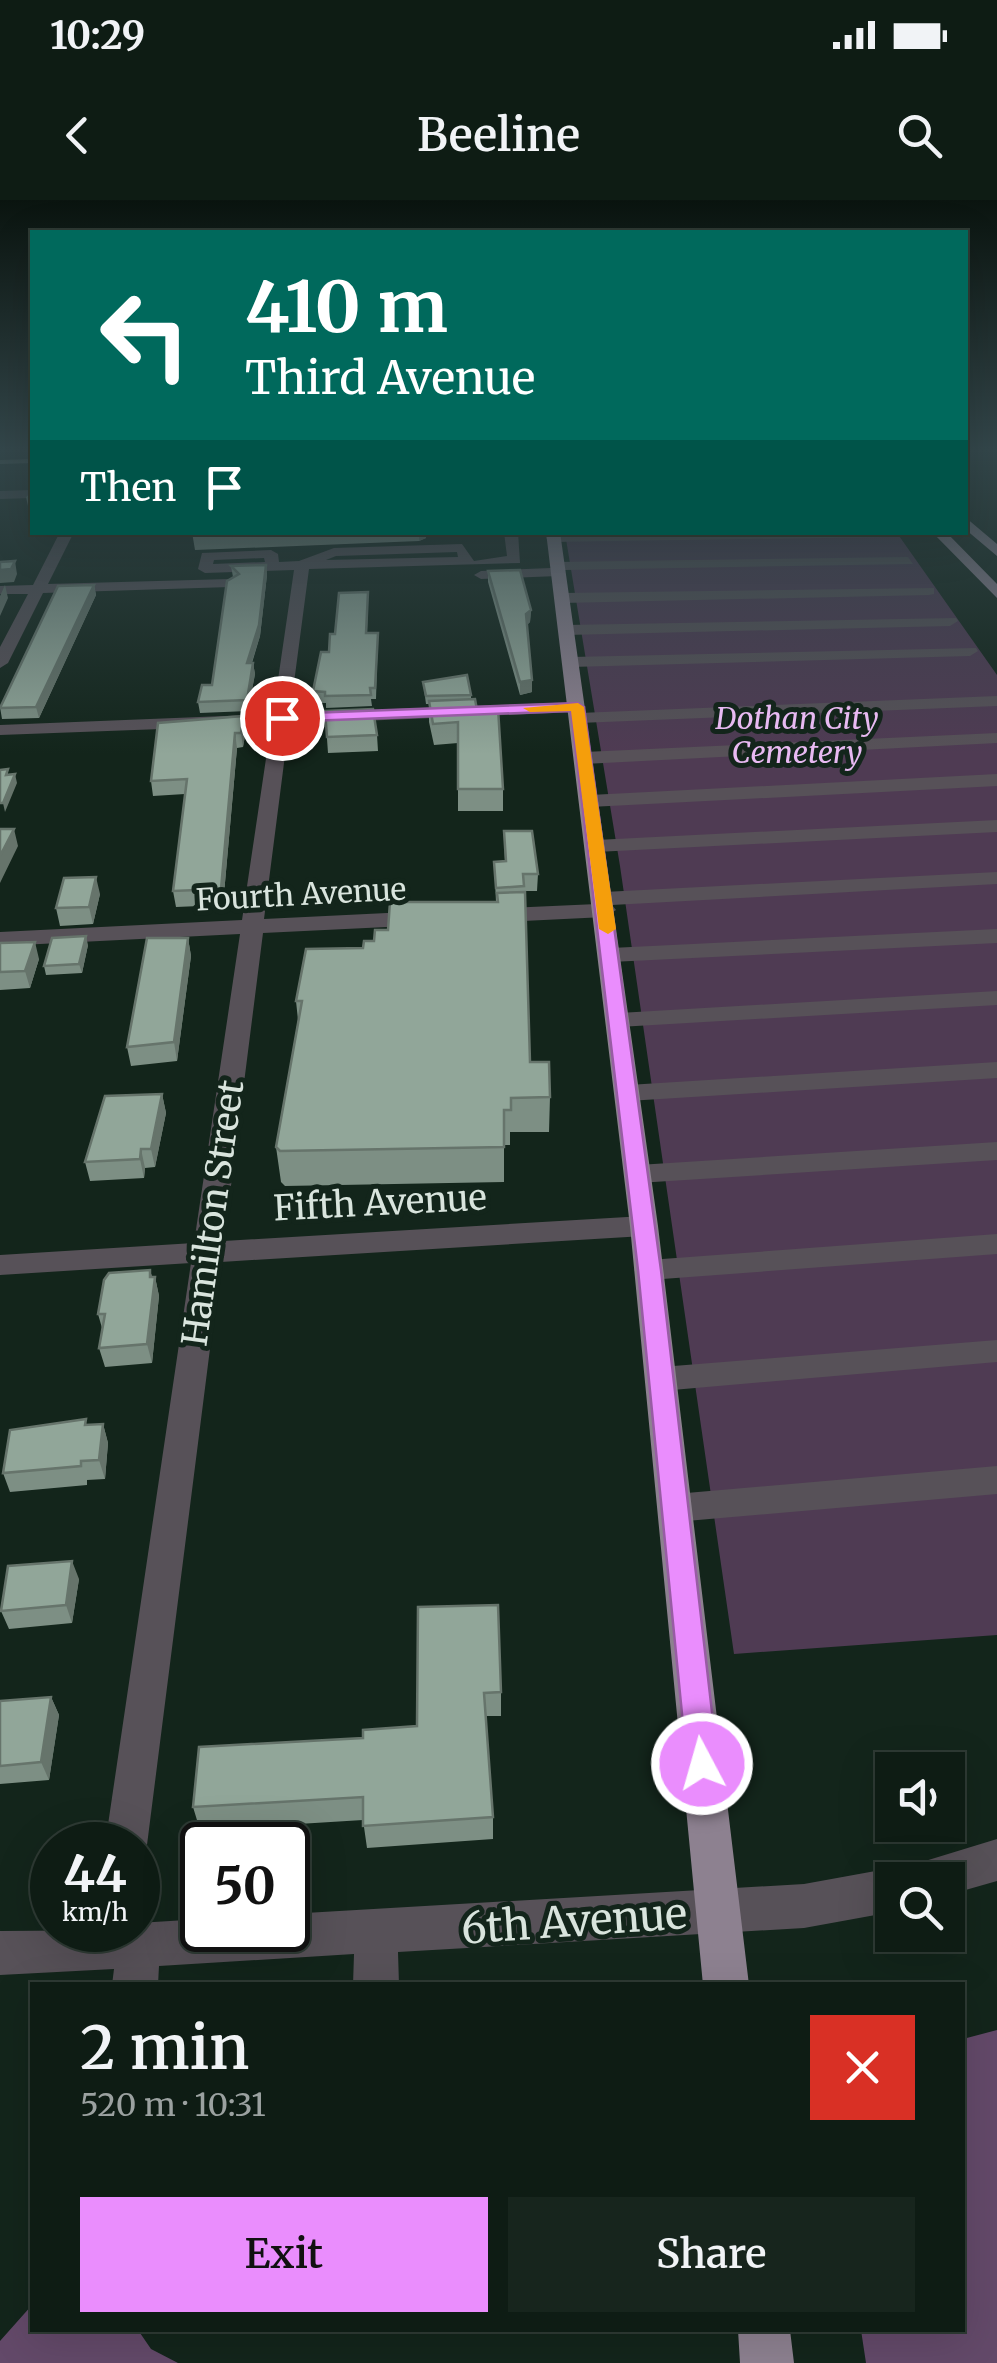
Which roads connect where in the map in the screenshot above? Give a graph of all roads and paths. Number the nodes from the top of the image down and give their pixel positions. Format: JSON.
{"nodes":[{"id":1,"x":57,"y":552,"type":"edge"},
{"id":2,"x":336,"y":552,"type":"edge"},
{"id":3,"x":464,"y":552,"type":"edge"},
{"id":4,"x":514,"y":552,"type":"edge"},
{"id":5,"x":555,"y":552,"type":"edge"},
{"id":6,"x":902,"y":552,"type":"edge"},
{"id":7,"x":957,"y":552,"type":"edge"},
{"id":8,"x":908,"y":561,"type":"junction"},
{"id":9,"x":272,"y":566,"type":"dead end"},
{"id":10,"x":470,"y":568,"type":"junction"},
{"id":11,"x":558,"y":569,"type":"junction"},
{"id":12,"x":302,"y":573,"type":"junction"},
{"id":13,"x":38,"y":589,"type":"junction"},
{"id":14,"x":0,"y":590,"type":"edge"},
{"id":15,"x":929,"y":591,"type":"junction"},
{"id":16,"x":997,"y":593,"type":"edge"},
{"id":17,"x":562,"y":598,"type":"junction"},
{"id":18,"x":950,"y":622,"type":"junction"},
{"id":19,"x":566,"y":630,"type":"junction"},
{"id":20,"x":0,"y":662,"type":"edge"},
{"id":21,"x":571,"y":662,"type":"junction"},
{"id":22,"x":984,"y":670,"type":"edge"},
{"id":23,"x":997,"y":701,"type":"edge"},
{"id":24,"x":578,"y":712,"type":"junction"},
{"id":25,"x":282,"y":718,"type":"junction"},
{"id":26,"x":0,"y":730,"type":"edge"},
{"id":27,"x":997,"y":738,"type":"edge"},
{"id":28,"x":584,"y":758,"type":"junction"},
{"id":29,"x":997,"y":780,"type":"edge"},
{"id":30,"x":590,"y":801,"type":"junction"},
{"id":31,"x":997,"y":826,"type":"edge"},
{"id":32,"x":596,"y":846,"type":"junction"},
{"id":33,"x":997,"y":878,"type":"edge"},
{"id":34,"x":605,"y":905,"type":"junction"},
{"id":35,"x":255,"y":926,"type":"junction"},
{"id":36,"x":997,"y":936,"type":"edge"},
{"id":37,"x":0,"y":939,"type":"edge"},
{"id":38,"x":610,"y":955,"type":"junction"},
{"id":39,"x":997,"y":998,"type":"edge"},
{"id":40,"x":619,"y":1020,"type":"junction"},
{"id":41,"x":997,"y":1070,"type":"edge"},
{"id":42,"x":628,"y":1093,"type":"junction"},
{"id":43,"x":997,"y":1151,"type":"edge"},
{"id":44,"x":638,"y":1174,"type":"junction"},
{"id":45,"x":644,"y":1226,"type":"junction"},
{"id":46,"x":997,"y":1244,"type":"edge"},
{"id":47,"x":207,"y":1251,"type":"junction"},
{"id":48,"x":0,"y":1264,"type":"edge"},
{"id":49,"x":649,"y":1270,"type":"junction"},
{"id":50,"x":997,"y":1351,"type":"edge"},
{"id":51,"x":661,"y":1378,"type":"junction"},
{"id":52,"x":997,"y":1480,"type":"edge"},
{"id":53,"x":675,"y":1508,"type":"junction"},
{"id":54,"x":129,"y":1822,"type":"edge"},
{"id":55,"x":997,"y":1860,"type":"edge"},
{"id":56,"x":965,"y":1869,"type":"edge"},
{"id":57,"x":875,"y":1893,"type":"edge"},
{"id":58,"x":718,"y":1911,"type":"junction"},
{"id":59,"x":376,"y":1934,"type":"junction"},
{"id":60,"x":160,"y":1949,"type":"edge"},
{"id":61,"x":62,"y":1952,"type":"edge"},
{"id":62,"x":0,"y":1953,"type":"edge"},
{"id":63,"x":376,"y":1982,"type":"edge"},
{"id":64,"x":726,"y":1982,"type":"edge"},
{"id":65,"x":764,"y":2332,"type":"edge"},
{"id":66,"x":767,"y":2363,"type":"edge"}],
"edges":[{"from":1,"to":13,"type":"street"},
{"from":2,"to":12,"type":"street"},
{"from":3,"to":10,"type":"street"},
{"from":4,"to":10,"type":"street"},
{"from":5,"to":11,"type":"main road"},
{"from":6,"to":8,"type":"street"},
{"from":7,"to":16,"type":"main road"},
{"from":8,"to":11,"type":"street"},
{"from":8,"to":15,"type":"street"},
{"from":9,"to":12,"type":"street"},
{"from":10,"to":11,"type":"street"},
{"from":10,"to":12,"type":"street"},
{"from":11,"to":17,"type":"main road"},
{"from":12,"to":13,"type":"street"},
{"from":12,"to":25,"type":"street","name":"Hamilton Street"},
{"from":13,"to":14,"type":"street"},
{"from":13,"to":20,"type":"street"},
{"from":15,"to":17,"type":"street"},
{"from":15,"to":18,"type":"street"},
{"from":17,"to":19,"type":"main road"},
{"from":18,"to":19,"type":"street"},
{"from":18,"to":22,"type":"street"},
{"from":19,"to":21,"type":"main road"},
{"from":21,"to":22,"type":"street"},
{"from":21,"to":24,"type":"main road"},
{"from":23,"to":24,"type":"street"},
{"from":24,"to":25,"type":"street"},
{"from":24,"to":28,"type":"main road"},
{"from":25,"to":26,"type":"street"},
{"from":25,"to":35,"type":"street","name":"Hamilton Street"},
{"from":27,"to":28,"type":"street"},
{"from":28,"to":30,"type":"main road"},
{"from":29,"to":30,"type":"street"},
{"from":30,"to":32,"type":"main road"},
{"from":31,"to":32,"type":"street"},
{"from":32,"to":34,"type":"main road"},
{"from":33,"to":34,"type":"street","name":"Fourth Avenue"},
{"from":34,"to":35,"type":"street","name":"Fourth Avenue"},
{"from":34,"to":38,"type":"main road"},
{"from":35,"to":37,"type":"street","name":"Fourth Avenue"},
{"from":35,"to":47,"type":"street","name":"Hamilton Street"},
{"from":36,"to":38,"type":"street"},
{"from":38,"to":40,"type":"main road"},
{"from":39,"to":40,"type":"street"},
{"from":40,"to":42,"type":"main road"},
{"from":41,"to":42,"type":"street"},
{"from":42,"to":44,"type":"main road"},
{"from":43,"to":44,"type":"street"},
{"from":44,"to":45,"type":"main road"},
{"from":45,"to":47,"type":"street","name":"Fifth Avenue"},
{"from":45,"to":49,"type":"main road"},
{"from":46,"to":49,"type":"street"},
{"from":47,"to":48,"type":"street","name":"Fifth Avenue"},
{"from":47,"to":54,"type":"street","name":"Hamilton Street"},
{"from":49,"to":51,"type":"main road"},
{"from":50,"to":51,"type":"street"},
{"from":51,"to":53,"type":"main road"},
{"from":52,"to":53,"type":"street"},
{"from":53,"to":58,"type":"main road"},
{"from":55,"to":56,"type":"street"},
{"from":57,"to":58,"type":"street","name":"6th Avenue"},
{"from":58,"to":59,"type":"street","name":"6th Avenue"},
{"from":58,"to":64,"type":"main road"},
{"from":59,"to":60,"type":"street","name":"6th Avenue"},
{"from":59,"to":63,"type":"street"},
{"from":61,"to":62,"type":"street","name":"6th Avenue"},
{"from":65,"to":66,"type":"main road"}]}
